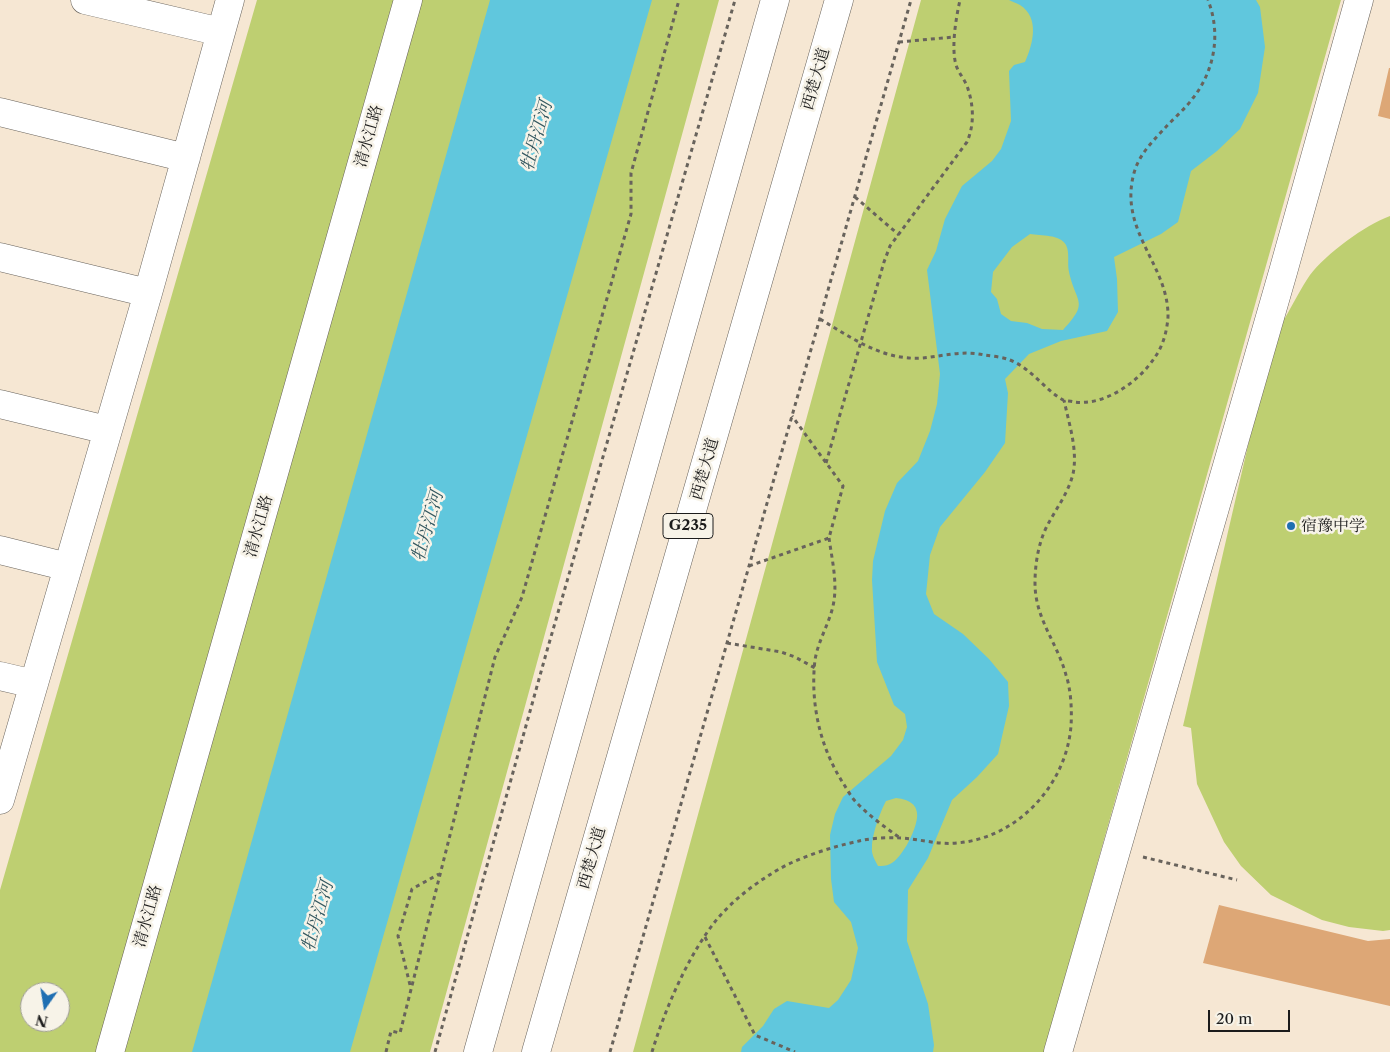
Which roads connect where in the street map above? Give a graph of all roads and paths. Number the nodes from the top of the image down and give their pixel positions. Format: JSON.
{"nodes":[{"id":1,"x":86,"y":0,"type":"edge"},
{"id":2,"x":230,"y":0,"type":"edge"},
{"id":3,"x":408,"y":0,"type":"edge"},
{"id":4,"x":679,"y":0,"type":"edge"},
{"id":5,"x":735,"y":0,"type":"edge"},
{"id":6,"x":775,"y":0,"type":"edge"},
{"id":7,"x":839,"y":0,"type":"edge"},
{"id":8,"x":911,"y":0,"type":"edge"},
{"id":9,"x":960,"y":0,"type":"edge"},
{"id":10,"x":1208,"y":0,"type":"edge"},
{"id":11,"x":1359,"y":0,"type":"edge"},
{"id":12,"x":221,"y":32,"type":"junction"},
{"id":13,"x":954,"y":37,"type":"junction"},
{"id":14,"x":899,"y":42,"type":"junction"},
{"id":15,"x":0,"y":112,"type":"edge"},
{"id":16,"x":186,"y":158,"type":"junction"},
{"id":17,"x":855,"y":197,"type":"junction"},
{"id":18,"x":899,"y":234,"type":"junction"},
{"id":19,"x":0,"y":256,"type":"edge"},
{"id":20,"x":148,"y":293,"type":"junction"},
{"id":21,"x":820,"y":319,"type":"junction"},
{"id":22,"x":861,"y":343,"type":"junction"},
{"id":23,"x":1064,"y":400,"type":"junction"},
{"id":24,"x":0,"y":404,"type":"edge"},
{"id":25,"x":792,"y":415,"type":"junction"},
{"id":26,"x":107,"y":430,"type":"junction"},
{"id":27,"x":826,"y":463,"type":"junction"},
{"id":28,"x":829,"y":538,"type":"junction"},
{"id":29,"x":0,"y":550,"type":"edge"},
{"id":30,"x":749,"y":566,"type":"junction"},
{"id":31,"x":68,"y":567,"type":"junction"},
{"id":32,"x":727,"y":643,"type":"junction"},
{"id":33,"x":815,"y":668,"type":"junction"},
{"id":34,"x":0,"y":676,"type":"edge"},
{"id":35,"x":34,"y":684,"type":"junction"},
{"id":36,"x":0,"y":800,"type":"edge"},
{"id":37,"x":901,"y":838,"type":"junction"},
{"id":38,"x":1117,"y":850,"type":"junction"},
{"id":39,"x":440,"y":874,"type":"junction"},
{"id":40,"x":1237,"y":880,"type":"dead end"},
{"id":41,"x":705,"y":937,"type":"junction"},
{"id":42,"x":411,"y":987,"type":"junction"},
{"id":43,"x":110,"y":1052,"type":"edge"},
{"id":44,"x":386,"y":1052,"type":"edge"},
{"id":45,"x":434,"y":1052,"type":"edge"},
{"id":46,"x":478,"y":1052,"type":"edge"},
{"id":47,"x":536,"y":1052,"type":"edge"},
{"id":48,"x":610,"y":1052,"type":"edge"},
{"id":49,"x":652,"y":1052,"type":"edge"},
{"id":50,"x":795,"y":1052,"type":"edge"},
{"id":51,"x":1058,"y":1052,"type":"edge"}],
"edges":[{"from":1,"to":12,"type":"main road"},
{"from":2,"to":12,"type":"main road"},
{"from":3,"to":43,"type":"main road","name":"清水江路"},
{"from":4,"to":39,"type":"path"},
{"from":5,"to":45,"type":"path"},
{"from":6,"to":46,"type":"main road"},
{"from":7,"to":47,"type":"main road","name":"西楚大道","number":"G235"},
{"from":8,"to":14,"type":"path"},
{"from":9,"to":13,"type":"path"},
{"from":10,"to":23,"type":"path"},
{"from":11,"to":38,"type":"main road"},
{"from":12,"to":16,"type":"main road"},
{"from":13,"to":14,"type":"path"},
{"from":13,"to":18,"type":"path"},
{"from":14,"to":17,"type":"path"},
{"from":15,"to":16,"type":"main road"},
{"from":16,"to":20,"type":"main road"},
{"from":17,"to":18,"type":"path"},
{"from":17,"to":21,"type":"path"},
{"from":18,"to":22,"type":"path"},
{"from":19,"to":20,"type":"main road"},
{"from":20,"to":26,"type":"main road"},
{"from":21,"to":22,"type":"path"},
{"from":21,"to":25,"type":"path"},
{"from":22,"to":23,"type":"path"},
{"from":22,"to":27,"type":"path"},
{"from":23,"to":37,"type":"path"},
{"from":24,"to":26,"type":"main road"},
{"from":25,"to":27,"type":"path"},
{"from":25,"to":30,"type":"path"},
{"from":26,"to":31,"type":"main road"},
{"from":27,"to":28,"type":"path"},
{"from":28,"to":30,"type":"path"},
{"from":28,"to":33,"type":"path"},
{"from":29,"to":31,"type":"main road"},
{"from":30,"to":32,"type":"path"},
{"from":31,"to":35,"type":"main road"},
{"from":32,"to":33,"type":"path"},
{"from":32,"to":48,"type":"path"},
{"from":33,"to":37,"type":"path"},
{"from":34,"to":35,"type":"main road"},
{"from":35,"to":36,"type":"main road"},
{"from":37,"to":41,"type":"path"},
{"from":38,"to":40,"type":"path"},
{"from":38,"to":51,"type":"main road"},
{"from":39,"to":42,"type":"path"},
{"from":39,"to":42,"type":"path"},
{"from":41,"to":49,"type":"path"},
{"from":41,"to":50,"type":"path"},
{"from":42,"to":44,"type":"path"}]}
